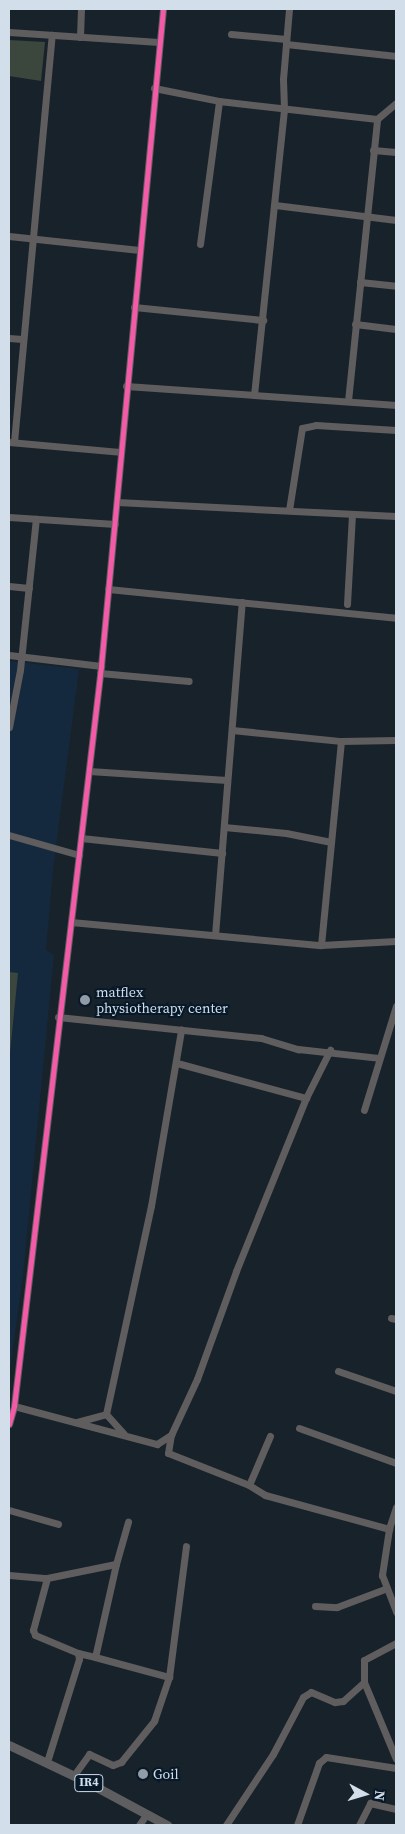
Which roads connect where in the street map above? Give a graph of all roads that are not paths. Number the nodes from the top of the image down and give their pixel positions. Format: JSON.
{"nodes":[{"id":1,"x":81,"y":9,"type":"edge"},
{"id":2,"x":163,"y":9,"type":"edge"},
{"id":3,"x":289,"y":9,"type":"edge"},
{"id":4,"x":9,"y":32,"type":"edge"},
{"id":5,"x":230,"y":34,"type":"dead end"},
{"id":6,"x":52,"y":35,"type":"junction"},
{"id":7,"x":80,"y":37,"type":"junction"},
{"id":8,"x":159,"y":42,"type":"junction"},
{"id":9,"x":286,"y":42,"type":"junction"},
{"id":10,"x":396,"y":56,"type":"edge"},
{"id":11,"x":154,"y":88,"type":"junction"},
{"id":12,"x":219,"y":101,"type":"junction"},
{"id":13,"x":396,"y":104,"type":"edge"},
{"id":14,"x":284,"y":108,"type":"junction"},
{"id":15,"x":377,"y":119,"type":"junction"},
{"id":16,"x":373,"y":150,"type":"junction"},
{"id":17,"x":396,"y":152,"type":"edge"},
{"id":18,"x":275,"y":205,"type":"junction"},
{"id":19,"x":366,"y":217,"type":"junction"},
{"id":20,"x":396,"y":220,"type":"edge"},
{"id":21,"x":9,"y":236,"type":"edge"},
{"id":22,"x":34,"y":239,"type":"junction"},
{"id":23,"x":200,"y":244,"type":"dead end"},
{"id":24,"x":139,"y":250,"type":"junction"},
{"id":25,"x":360,"y":282,"type":"junction"},
{"id":26,"x":396,"y":286,"type":"edge"},
{"id":27,"x":134,"y":307,"type":"junction"},
{"id":28,"x":262,"y":320,"type":"junction"},
{"id":29,"x":356,"y":324,"type":"junction"},
{"id":30,"x":396,"y":329,"type":"edge"},
{"id":31,"x":9,"y":338,"type":"edge"},
{"id":32,"x":22,"y":339,"type":"junction"},
{"id":33,"x":126,"y":386,"type":"junction"},
{"id":34,"x":254,"y":395,"type":"junction"},
{"id":35,"x":348,"y":401,"type":"junction"},
{"id":36,"x":396,"y":405,"type":"edge"},
{"id":37,"x":396,"y":430,"type":"edge"},
{"id":38,"x":11,"y":442,"type":"edge"},
{"id":39,"x":120,"y":452,"type":"junction"},
{"id":40,"x":117,"y":502,"type":"junction"},
{"id":41,"x":290,"y":510,"type":"junction"},
{"id":42,"x":352,"y":514,"type":"junction"},
{"id":43,"x":9,"y":516,"type":"edge"},
{"id":44,"x":396,"y":516,"type":"edge"},
{"id":45,"x":36,"y":519,"type":"junction"},
{"id":46,"x":115,"y":524,"type":"junction"},
{"id":47,"x":9,"y":586,"type":"edge"},
{"id":48,"x":28,"y":588,"type":"junction"},
{"id":49,"x":108,"y":589,"type":"junction"},
{"id":50,"x":242,"y":602,"type":"junction"},
{"id":51,"x":347,"y":604,"type":"dead end"},
{"id":52,"x":396,"y":618,"type":"edge"},
{"id":53,"x":9,"y":655,"type":"edge"},
{"id":54,"x":21,"y":656,"type":"junction"},
{"id":55,"x":100,"y":669,"type":"junction"},
{"id":56,"x":189,"y":681,"type":"dead end"},
{"id":57,"x":9,"y":727,"type":"edge"},
{"id":58,"x":232,"y":730,"type":"junction"},
{"id":59,"x":396,"y":740,"type":"edge"},
{"id":60,"x":341,"y":741,"type":"junction"},
{"id":61,"x":89,"y":771,"type":"junction"},
{"id":62,"x":227,"y":780,"type":"junction"},
{"id":63,"x":224,"y":827,"type":"junction"},
{"id":64,"x":9,"y":835,"type":"edge"},
{"id":65,"x":81,"y":838,"type":"junction"},
{"id":66,"x":331,"y":842,"type":"junction"},
{"id":67,"x":222,"y":853,"type":"junction"},
{"id":68,"x":79,"y":855,"type":"junction"},
{"id":69,"x":71,"y":922,"type":"junction"},
{"id":70,"x":215,"y":935,"type":"junction"},
{"id":71,"x":396,"y":941,"type":"edge"},
{"id":72,"x":321,"y":945,"type":"junction"},
{"id":73,"x":396,"y":1006,"type":"edge"},
{"id":74,"x":58,"y":1017,"type":"junction"},
{"id":75,"x":181,"y":1030,"type":"junction"},
{"id":76,"x":388,"y":1032,"type":"junction"},
{"id":77,"x":396,"y":1033,"type":"edge"},
{"id":78,"x":330,"y":1050,"type":"junction"},
{"id":79,"x":379,"y":1058,"type":"junction"},
{"id":80,"x":176,"y":1063,"type":"junction"},
{"id":81,"x":306,"y":1098,"type":"junction"},
{"id":82,"x":364,"y":1110,"type":"dead end"},
{"id":83,"x":338,"y":1371,"type":"dead end"},
{"id":84,"x":396,"y":1391,"type":"edge"},
{"id":85,"x":14,"y":1406,"type":"junction"},
{"id":86,"x":106,"y":1414,"type":"junction"},
{"id":87,"x":77,"y":1422,"type":"junction"},
{"id":88,"x":9,"y":1424,"type":"edge"},
{"id":89,"x":299,"y":1428,"type":"dead end"},
{"id":90,"x":124,"y":1434,"type":"junction"},
{"id":91,"x":171,"y":1435,"type":"junction"},
{"id":92,"x":270,"y":1436,"type":"dead end"},
{"id":93,"x":396,"y":1463,"type":"edge"},
{"id":94,"x":249,"y":1485,"type":"junction"},
{"id":95,"x":396,"y":1507,"type":"edge"},
{"id":96,"x":9,"y":1510,"type":"edge"},
{"id":97,"x":128,"y":1522,"type":"dead end"},
{"id":98,"x":58,"y":1524,"type":"dead end"},
{"id":99,"x":389,"y":1529,"type":"junction"},
{"id":100,"x":186,"y":1546,"type":"dead end"},
{"id":101,"x":116,"y":1564,"type":"junction"},
{"id":102,"x":9,"y":1575,"type":"edge"},
{"id":103,"x":47,"y":1578,"type":"junction"},
{"id":104,"x":385,"y":1589,"type":"junction"},
{"id":105,"x":315,"y":1606,"type":"dead end"},
{"id":106,"x":396,"y":1612,"type":"edge"},
{"id":107,"x":396,"y":1644,"type":"edge"},
{"id":108,"x":78,"y":1653,"type":"junction"},
{"id":109,"x":95,"y":1657,"type":"junction"},
{"id":110,"x":169,"y":1677,"type":"junction"},
{"id":111,"x":364,"y":1682,"type":"junction"},
{"id":112,"x":9,"y":1745,"type":"edge"},
{"id":113,"x":396,"y":1759,"type":"edge"},
{"id":114,"x":47,"y":1762,"type":"junction"},
{"id":115,"x":396,"y":1768,"type":"edge"},
{"id":116,"x":74,"y":1775,"type":"junction"},
{"id":117,"x":396,"y":1808,"type":"edge"},
{"id":118,"x":146,"y":1815,"type":"junction"},
{"id":119,"x":140,"y":1825,"type":"edge"},
{"id":120,"x":167,"y":1825,"type":"edge"},
{"id":121,"x":226,"y":1825,"type":"edge"},
{"id":122,"x":297,"y":1825,"type":"edge"},
{"id":123,"x":359,"y":1825,"type":"edge"}],
"edges":[{"from":1,"to":7,"type":"street"},
{"from":2,"to":8,"type":"street"},
{"from":3,"to":9,"type":"street"},
{"from":4,"to":6,"type":"street"},
{"from":5,"to":9,"type":"street"},
{"from":6,"to":7,"type":"street"},
{"from":6,"to":22,"type":"street"},
{"from":7,"to":8,"type":"street"},
{"from":8,"to":11,"type":"street"},
{"from":9,"to":10,"type":"street"},
{"from":9,"to":14,"type":"street"},
{"from":11,"to":12,"type":"street"},
{"from":11,"to":24,"type":"street"},
{"from":12,"to":14,"type":"street"},
{"from":12,"to":23,"type":"street"},
{"from":13,"to":15,"type":"street"},
{"from":14,"to":15,"type":"street"},
{"from":14,"to":18,"type":"street"},
{"from":15,"to":16,"type":"street"},
{"from":16,"to":17,"type":"street"},
{"from":16,"to":19,"type":"street"},
{"from":18,"to":19,"type":"street"},
{"from":18,"to":28,"type":"street"},
{"from":19,"to":20,"type":"street"},
{"from":19,"to":25,"type":"street"},
{"from":21,"to":22,"type":"street"},
{"from":22,"to":24,"type":"street"},
{"from":22,"to":32,"type":"street"},
{"from":24,"to":27,"type":"street"},
{"from":25,"to":26,"type":"street"},
{"from":25,"to":29,"type":"street"},
{"from":27,"to":28,"type":"street"},
{"from":27,"to":33,"type":"street"},
{"from":28,"to":34,"type":"street"},
{"from":29,"to":30,"type":"street"},
{"from":29,"to":35,"type":"street"},
{"from":31,"to":32,"type":"street"},
{"from":32,"to":38,"type":"street"},
{"from":33,"to":34,"type":"street"},
{"from":33,"to":39,"type":"street"},
{"from":34,"to":35,"type":"street"},
{"from":35,"to":36,"type":"street"},
{"from":37,"to":41,"type":"street"},
{"from":38,"to":39,"type":"street"},
{"from":39,"to":40,"type":"street"},
{"from":40,"to":41,"type":"street"},
{"from":40,"to":46,"type":"street"},
{"from":41,"to":42,"type":"street"},
{"from":42,"to":44,"type":"street"},
{"from":42,"to":51,"type":"street"},
{"from":43,"to":45,"type":"street"},
{"from":45,"to":46,"type":"street"},
{"from":45,"to":48,"type":"street"},
{"from":46,"to":49,"type":"street"},
{"from":47,"to":48,"type":"street"},
{"from":48,"to":54,"type":"street"},
{"from":49,"to":50,"type":"street"},
{"from":49,"to":55,"type":"street"},
{"from":50,"to":52,"type":"street"},
{"from":50,"to":58,"type":"street"},
{"from":53,"to":54,"type":"street"},
{"from":54,"to":55,"type":"street"},
{"from":54,"to":57,"type":"street"},
{"from":55,"to":56,"type":"street"},
{"from":55,"to":61,"type":"street"},
{"from":58,"to":60,"type":"street"},
{"from":58,"to":62,"type":"street"},
{"from":59,"to":60,"type":"street"},
{"from":60,"to":66,"type":"street"},
{"from":61,"to":62,"type":"street"},
{"from":61,"to":65,"type":"street"},
{"from":62,"to":63,"type":"street"},
{"from":63,"to":66,"type":"street"},
{"from":63,"to":67,"type":"street"},
{"from":64,"to":68,"type":"street"},
{"from":65,"to":67,"type":"street"},
{"from":65,"to":68,"type":"street"},
{"from":66,"to":72,"type":"street"},
{"from":67,"to":70,"type":"street"},
{"from":68,"to":69,"type":"street"},
{"from":69,"to":70,"type":"street"},
{"from":69,"to":74,"type":"street"},
{"from":70,"to":72,"type":"street"},
{"from":71,"to":72,"type":"street"},
{"from":73,"to":76,"type":"street"},
{"from":74,"to":75,"type":"street"},
{"from":74,"to":85,"type":"street"},
{"from":75,"to":78,"type":"street"},
{"from":75,"to":80,"type":"street"},
{"from":76,"to":77,"type":"street"},
{"from":76,"to":79,"type":"street"},
{"from":78,"to":79,"type":"street"},
{"from":78,"to":81,"type":"street"},
{"from":79,"to":82,"type":"street"},
{"from":80,"to":81,"type":"street"},
{"from":80,"to":86,"type":"street"},
{"from":81,"to":91,"type":"street"},
{"from":83,"to":84,"type":"street"},
{"from":85,"to":87,"type":"street"},
{"from":85,"to":88,"type":"street"},
{"from":86,"to":87,"type":"street"},
{"from":86,"to":90,"type":"street"},
{"from":87,"to":90,"type":"street"},
{"from":89,"to":93,"type":"street"},
{"from":90,"to":91,"type":"street"},
{"from":91,"to":94,"type":"street"},
{"from":92,"to":94,"type":"street"},
{"from":94,"to":99,"type":"street"},
{"from":95,"to":99,"type":"street"},
{"from":96,"to":98,"type":"street"},
{"from":97,"to":101,"type":"street"},
{"from":99,"to":104,"type":"street"},
{"from":100,"to":110,"type":"street"},
{"from":101,"to":103,"type":"street"},
{"from":101,"to":109,"type":"street"},
{"from":102,"to":103,"type":"street"},
{"from":103,"to":108,"type":"street"},
{"from":104,"to":105,"type":"street"},
{"from":104,"to":106,"type":"street"},
{"from":107,"to":111,"type":"street"},
{"from":108,"to":109,"type":"street"},
{"from":108,"to":114,"type":"street"},
{"from":109,"to":110,"type":"street"},
{"from":110,"to":116,"type":"street"},
{"from":111,"to":113,"type":"street"},
{"from":111,"to":121,"type":"street"},
{"from":112,"to":114,"type":"main road","number":"IR4"},
{"from":114,"to":116,"type":"main road","number":"IR4"},
{"from":115,"to":122,"type":"street"},
{"from":116,"to":118,"type":"main road","number":"IR4"},
{"from":117,"to":123,"type":"street"},
{"from":118,"to":119,"type":"street"},
{"from":118,"to":120,"type":"main road","number":"IR4"}]}
